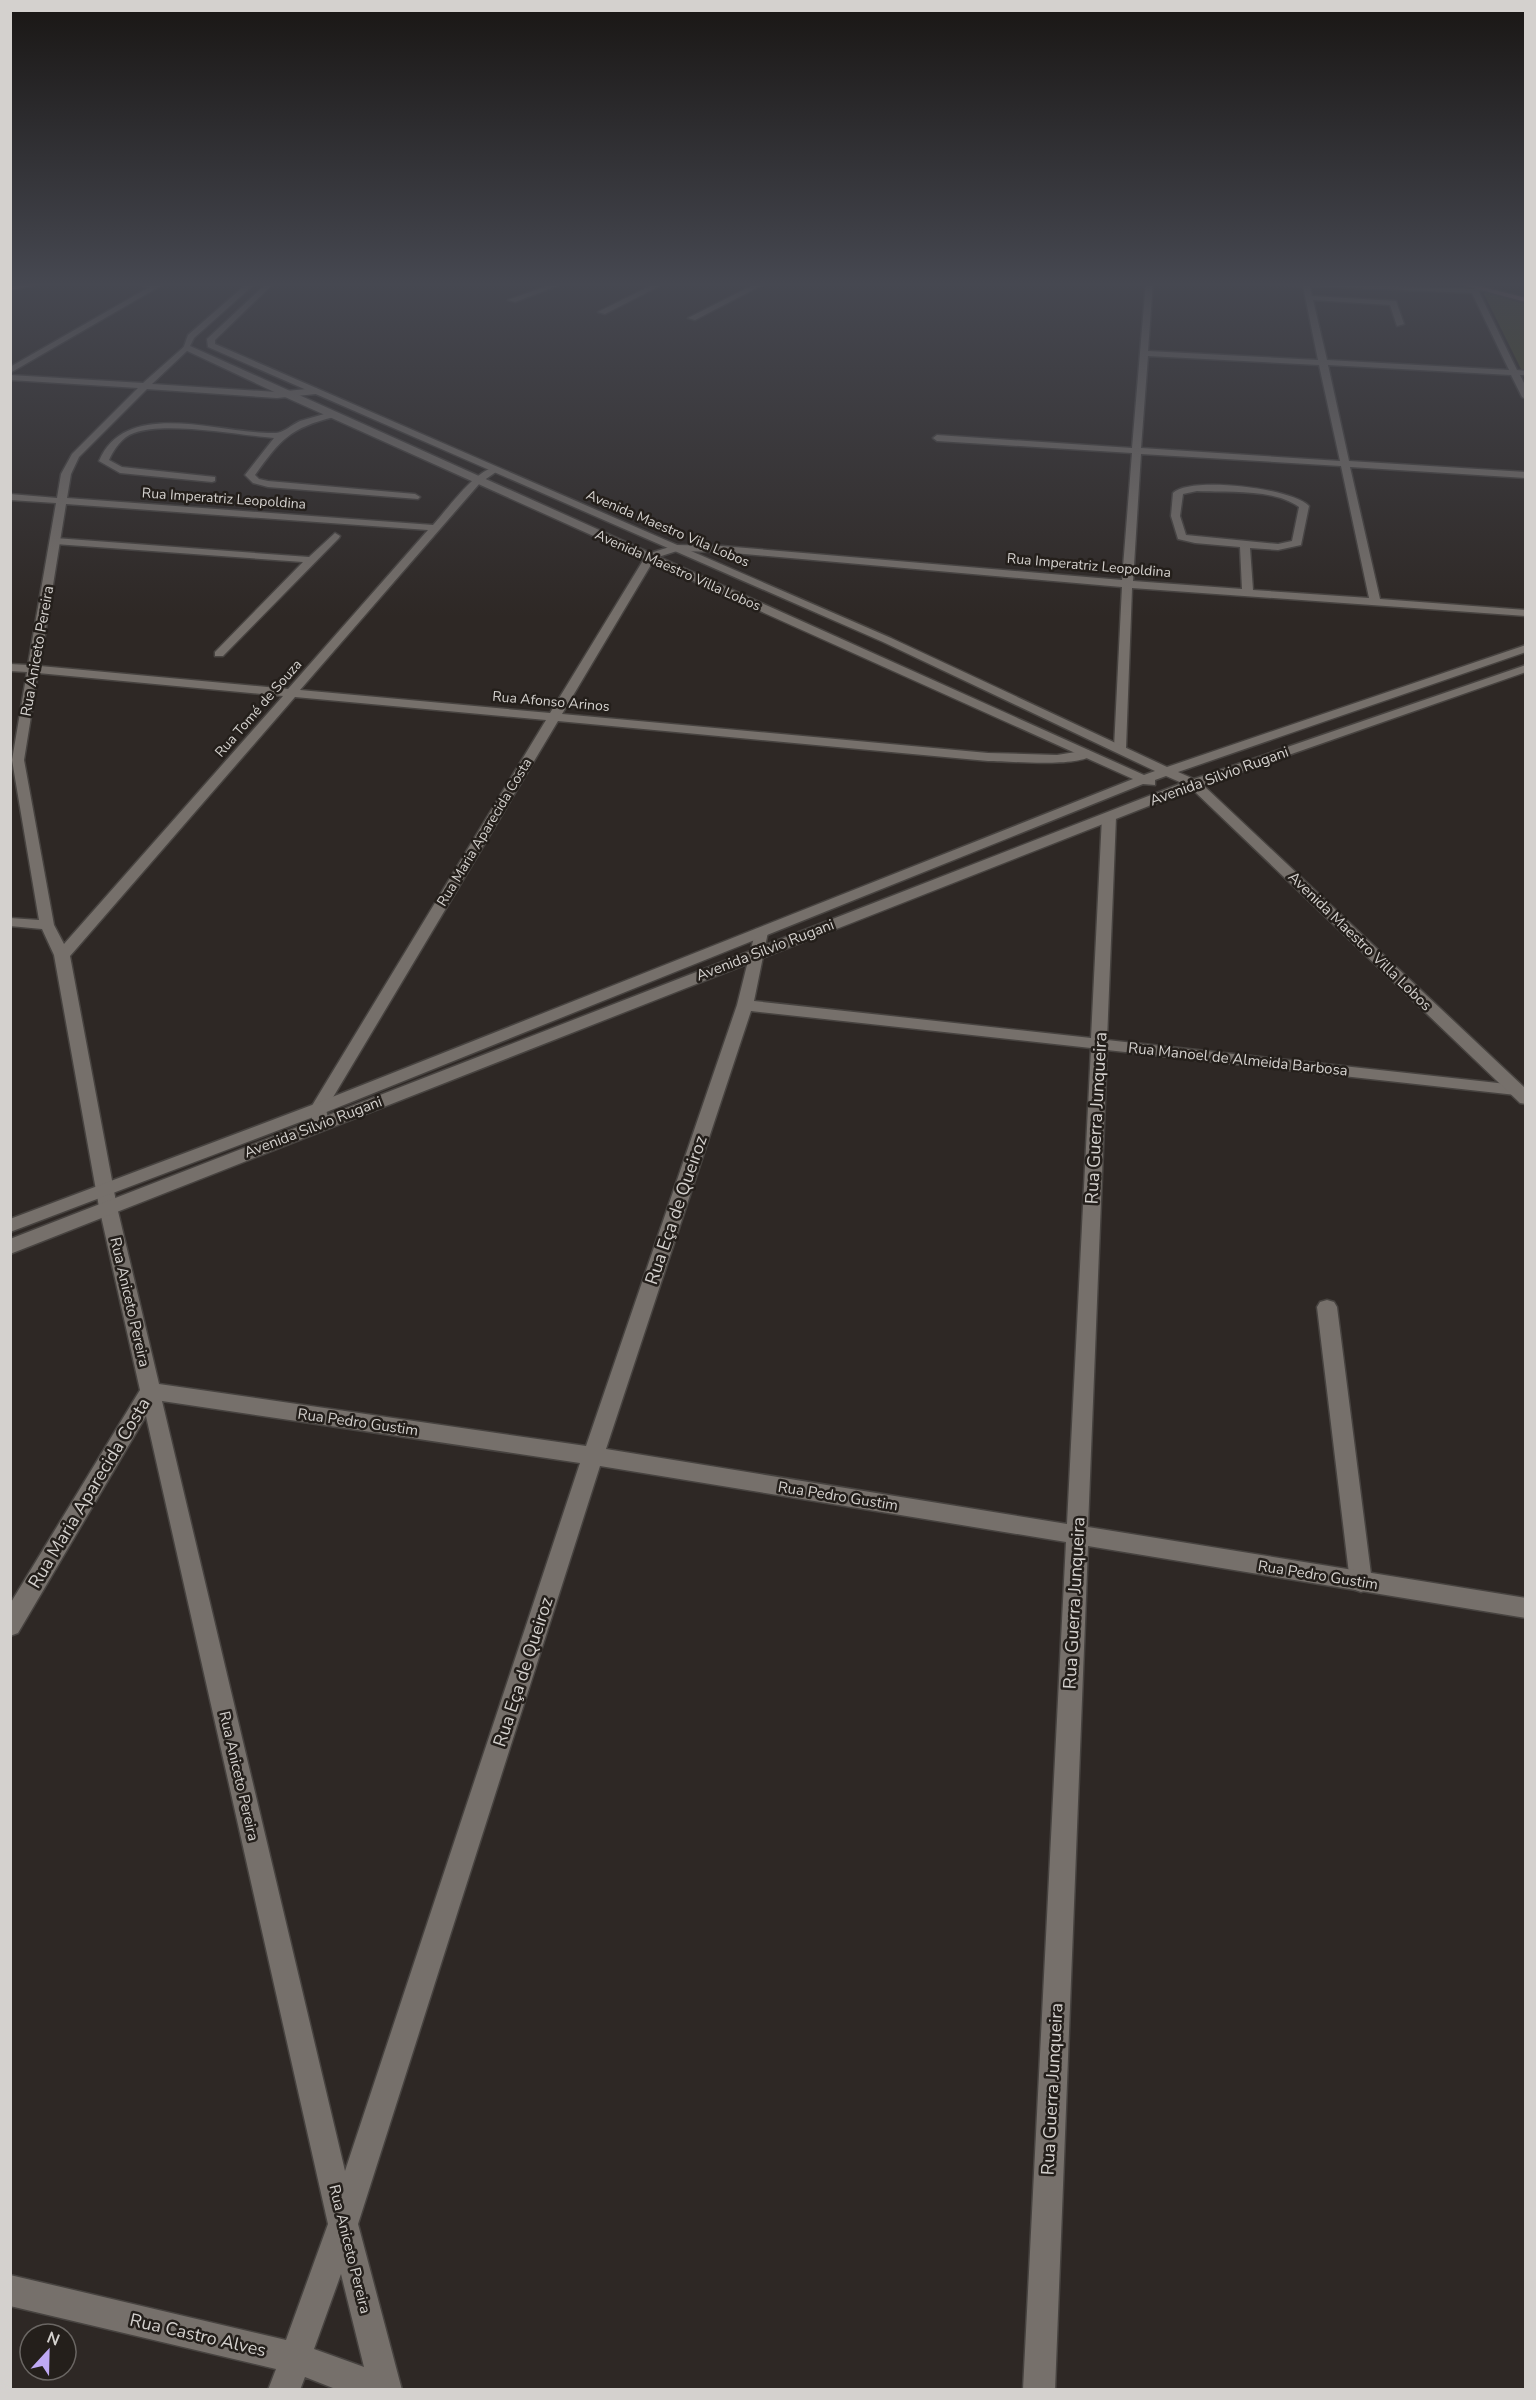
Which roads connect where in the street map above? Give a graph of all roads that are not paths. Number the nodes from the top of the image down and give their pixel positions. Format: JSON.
{"nodes":[{"id":1,"x":136,"y":393,"type":"edge"},
{"id":2,"x":256,"y":393,"type":"edge"},
{"id":3,"x":284,"y":393,"type":"edge"},
{"id":4,"x":302,"y":393,"type":"edge"},
{"id":5,"x":320,"y":393,"type":"edge"},
{"id":6,"x":1140,"y":393,"type":"edge"},
{"id":7,"x":1330,"y":393,"type":"edge"},
{"id":8,"x":288,"y":395,"type":"junction"},
{"id":9,"x":331,"y":415,"type":"junction"},
{"id":10,"x":279,"y":436,"type":"junction"},
{"id":11,"x":937,"y":438,"type":"dead end"},
{"id":12,"x":1136,"y":452,"type":"junction"},
{"id":13,"x":1346,"y":465,"type":"junction"},
{"id":14,"x":493,"y":470,"type":"junction"},
{"id":15,"x":1526,"y":476,"type":"edge"},
{"id":16,"x":212,"y":479,"type":"dead end"},
{"id":17,"x":477,"y":480,"type":"junction"},
{"id":18,"x":10,"y":497,"type":"edge"},
{"id":19,"x":415,"y":497,"type":"dead end"},
{"id":20,"x":60,"y":501,"type":"junction"},
{"id":21,"x":436,"y":528,"type":"junction"},
{"id":22,"x":335,"y":536,"type":"dead end"},
{"id":23,"x":55,"y":541,"type":"junction"},
{"id":24,"x":1245,"y":544,"type":"junction"},
{"id":25,"x":676,"y":548,"type":"junction"},
{"id":26,"x":651,"y":556,"type":"junction"},
{"id":27,"x":312,"y":560,"type":"junction"},
{"id":28,"x":1126,"y":584,"type":"junction"},
{"id":29,"x":1248,"y":593,"type":"junction"},
{"id":30,"x":1375,"y":602,"type":"junction"},
{"id":31,"x":1526,"y":613,"type":"edge"},
{"id":32,"x":1526,"y":648,"type":"edge"},
{"id":33,"x":219,"y":654,"type":"dead end"},
{"id":34,"x":10,"y":667,"type":"edge"},
{"id":35,"x":1526,"y":668,"type":"edge"},
{"id":36,"x":34,"y":669,"type":"junction"},
{"id":37,"x":292,"y":693,"type":"junction"},
{"id":38,"x":553,"y":717,"type":"junction"},
{"id":39,"x":1120,"y":748,"type":"junction"},
{"id":40,"x":1088,"y":754,"type":"junction"},
{"id":41,"x":1170,"y":771,"type":"junction"},
{"id":42,"x":1144,"y":779,"type":"junction"},
{"id":43,"x":1194,"y":784,"type":"junction"},
{"id":44,"x":1170,"y":792,"type":"junction"},
{"id":45,"x":1109,"y":818,"type":"junction"},
{"id":46,"x":10,"y":922,"type":"edge"},
{"id":47,"x":47,"y":925,"type":"junction"},
{"id":48,"x":760,"y":942,"type":"junction"},
{"id":49,"x":62,"y":955,"type":"junction"},
{"id":50,"x":745,"y":1005,"type":"junction"},
{"id":51,"x":1099,"y":1044,"type":"junction"},
{"id":52,"x":1521,"y":1095,"type":"edge"},
{"id":53,"x":319,"y":1117,"type":"junction"},
{"id":54,"x":107,"y":1198,"type":"junction"},
{"id":55,"x":10,"y":1226,"type":"edge"},
{"id":56,"x":10,"y":1247,"type":"edge"},
{"id":57,"x":1327,"y":1306,"type":"dead end"},
{"id":58,"x":150,"y":1391,"type":"junction"},
{"id":59,"x":593,"y":1456,"type":"junction"},
{"id":60,"x":1077,"y":1536,"type":"junction"},
{"id":61,"x":1361,"y":1582,"type":"junction"},
{"id":62,"x":1526,"y":1608,"type":"edge"},
{"id":63,"x":10,"y":1626,"type":"edge"},
{"id":64,"x":343,"y":2224,"type":"junction"},
{"id":65,"x":10,"y":2290,"type":"edge"},
{"id":66,"x":293,"y":2357,"type":"junction"},
{"id":67,"x":284,"y":2390,"type":"edge"},
{"id":68,"x":384,"y":2390,"type":"edge"},
{"id":69,"x":1039,"y":2390,"type":"edge"}],
"edges":[{"from":1,"to":20,"type":"street","name":"Rua Aniceto Pereira"},
{"from":2,"to":8,"type":"street"},
{"from":3,"to":8,"type":"street","name":"Avenida Maestro Villa Lobos"},
{"from":4,"to":8,"type":"street"},
{"from":5,"to":14,"type":"street","name":"Avenida Maestro Vila Lobos"},
{"from":6,"to":12,"type":"street"},
{"from":7,"to":13,"type":"street"},
{"from":8,"to":9,"type":"street","name":"Avenida Maestro Villa Lobos"},
{"from":9,"to":10,"type":"street"},
{"from":9,"to":17,"type":"street","name":"Avenida Maestro Villa Lobos"},
{"from":10,"to":16,"type":"street"},
{"from":10,"to":19,"type":"street"},
{"from":11,"to":12,"type":"street"},
{"from":12,"to":13,"type":"street"},
{"from":12,"to":28,"type":"street"},
{"from":13,"to":15,"type":"street"},
{"from":13,"to":30,"type":"street"},
{"from":14,"to":17,"type":"street","name":"Rua Tomé de Souza"},
{"from":14,"to":25,"type":"street","name":"Avenida Maestro Vila Lobos"},
{"from":17,"to":21,"type":"street","name":"Rua Tomé de Souza"},
{"from":17,"to":26,"type":"street","name":"Avenida Maestro Villa Lobos"},
{"from":18,"to":20,"type":"street","name":"Rua Imperatriz Leopoldina"},
{"from":20,"to":21,"type":"street","name":"Rua Imperatriz Leopoldina"},
{"from":20,"to":23,"type":"street","name":"Rua Aniceto Pereira"},
{"from":21,"to":37,"type":"street","name":"Rua Tomé de Souza"},
{"from":22,"to":27,"type":"street"},
{"from":23,"to":27,"type":"street"},
{"from":23,"to":36,"type":"street","name":"Rua Aniceto Pereira"},
{"from":24,"to":24,"type":"street"},
{"from":24,"to":29,"type":"street"},
{"from":25,"to":26,"type":"street","name":"Rua Imperatriz Leopoldina"},
{"from":25,"to":28,"type":"street","name":"Rua Imperatriz Leopoldina"},
{"from":25,"to":39,"type":"street","name":"Avenida Maestro Vila Lobos"},
{"from":26,"to":38,"type":"street","name":"Rua Maria Aparecida Costa"},
{"from":26,"to":40,"type":"street","name":"Avenida Maestro Villa Lobos"},
{"from":27,"to":33,"type":"street"},
{"from":28,"to":29,"type":"street","name":"Rua Imperatriz Leopoldina"},
{"from":28,"to":39,"type":"street"},
{"from":29,"to":30,"type":"street","name":"Rua Imperatriz Leopoldina"},
{"from":30,"to":31,"type":"street","name":"Rua Imperatriz Leopoldina"},
{"from":32,"to":41,"type":"street","name":"Avenida Silvio Rugani"},
{"from":34,"to":36,"type":"street","name":"Rua Afonso Arinos"},
{"from":35,"to":43,"type":"street","name":"Avenida Silvio Rugani"},
{"from":36,"to":37,"type":"street","name":"Rua Afonso Arinos"},
{"from":36,"to":47,"type":"street","name":"Rua Aniceto Pereira"},
{"from":37,"to":38,"type":"street","name":"Rua Afonso Arinos"},
{"from":37,"to":49,"type":"street","name":"Rua Tomé de Souza"},
{"from":38,"to":40,"type":"street","name":"Rua Afonso Arinos"},
{"from":38,"to":53,"type":"street","name":"Rua Maria Aparecida Costa"},
{"from":39,"to":41,"type":"street","name":"Avenida Maestro Vila Lobos"},
{"from":40,"to":42,"type":"street","name":"Avenida Maestro Villa Lobos"},
{"from":41,"to":42,"type":"street","name":"Avenida Silvio Rugani"},
{"from":41,"to":43,"type":"street","name":"Avenida Maestro Vila Lobos"},
{"from":42,"to":44,"type":"street","name":"Avenida Maestro Villa Lobos"},
{"from":42,"to":48,"type":"street","name":"Avenida Silvio Rugani"},
{"from":43,"to":44,"type":"street","name":"Avenida Silvio Rugani"},
{"from":43,"to":52,"type":"street","name":"Avenida Maestro Villa Lobos"},
{"from":44,"to":45,"type":"street","name":"Avenida Silvio Rugani"},
{"from":45,"to":48,"type":"street","name":"Avenida Silvio Rugani"},
{"from":45,"to":51,"type":"street","name":"Rua Guerra Junqueira"},
{"from":46,"to":47,"type":"street"},
{"from":47,"to":49,"type":"street","name":"Rua Aniceto Pereira"},
{"from":48,"to":50,"type":"street","name":"Rua Eça de Queiroz"},
{"from":48,"to":53,"type":"street","name":"Avenida Silvio Rugani"},
{"from":49,"to":54,"type":"street","name":"Rua Aniceto Pereira"},
{"from":50,"to":51,"type":"street","name":"Rua Manoel de Almeida Barbosa"},
{"from":50,"to":59,"type":"street","name":"Rua Eça de Queiroz"},
{"from":51,"to":52,"type":"street","name":"Rua Manoel de Almeida Barbosa"},
{"from":51,"to":60,"type":"street","name":"Rua Guerra Junqueira"},
{"from":53,"to":54,"type":"street","name":"Avenida Silvio Rugani"},
{"from":54,"to":55,"type":"street","name":"Avenida Silvio Rugani"},
{"from":54,"to":56,"type":"street","name":"Avenida Silvio Rugani"},
{"from":54,"to":58,"type":"street","name":"Rua Aniceto Pereira"},
{"from":57,"to":61,"type":"street"},
{"from":58,"to":59,"type":"street","name":"Rua Pedro Gustim"},
{"from":58,"to":63,"type":"street","name":"Rua Maria Aparecida Costa"},
{"from":58,"to":64,"type":"street","name":"Rua Aniceto Pereira"},
{"from":59,"to":60,"type":"street","name":"Rua Pedro Gustim"},
{"from":59,"to":64,"type":"street","name":"Rua Eça de Queiroz"},
{"from":60,"to":61,"type":"street","name":"Rua Pedro Gustim"},
{"from":60,"to":69,"type":"street","name":"Rua Guerra Junqueira"},
{"from":61,"to":62,"type":"street","name":"Rua Pedro Gustim"},
{"from":64,"to":66,"type":"street","name":"Rua Eça de Queiroz"},
{"from":64,"to":68,"type":"street","name":"Rua Aniceto Pereira"},
{"from":65,"to":66,"type":"street","name":"Rua Castro Alves"},
{"from":66,"to":67,"type":"street","name":"Rua Eça de Queiroz"},
{"from":66,"to":68,"type":"street","name":"Rua Castro Alves"}]}
